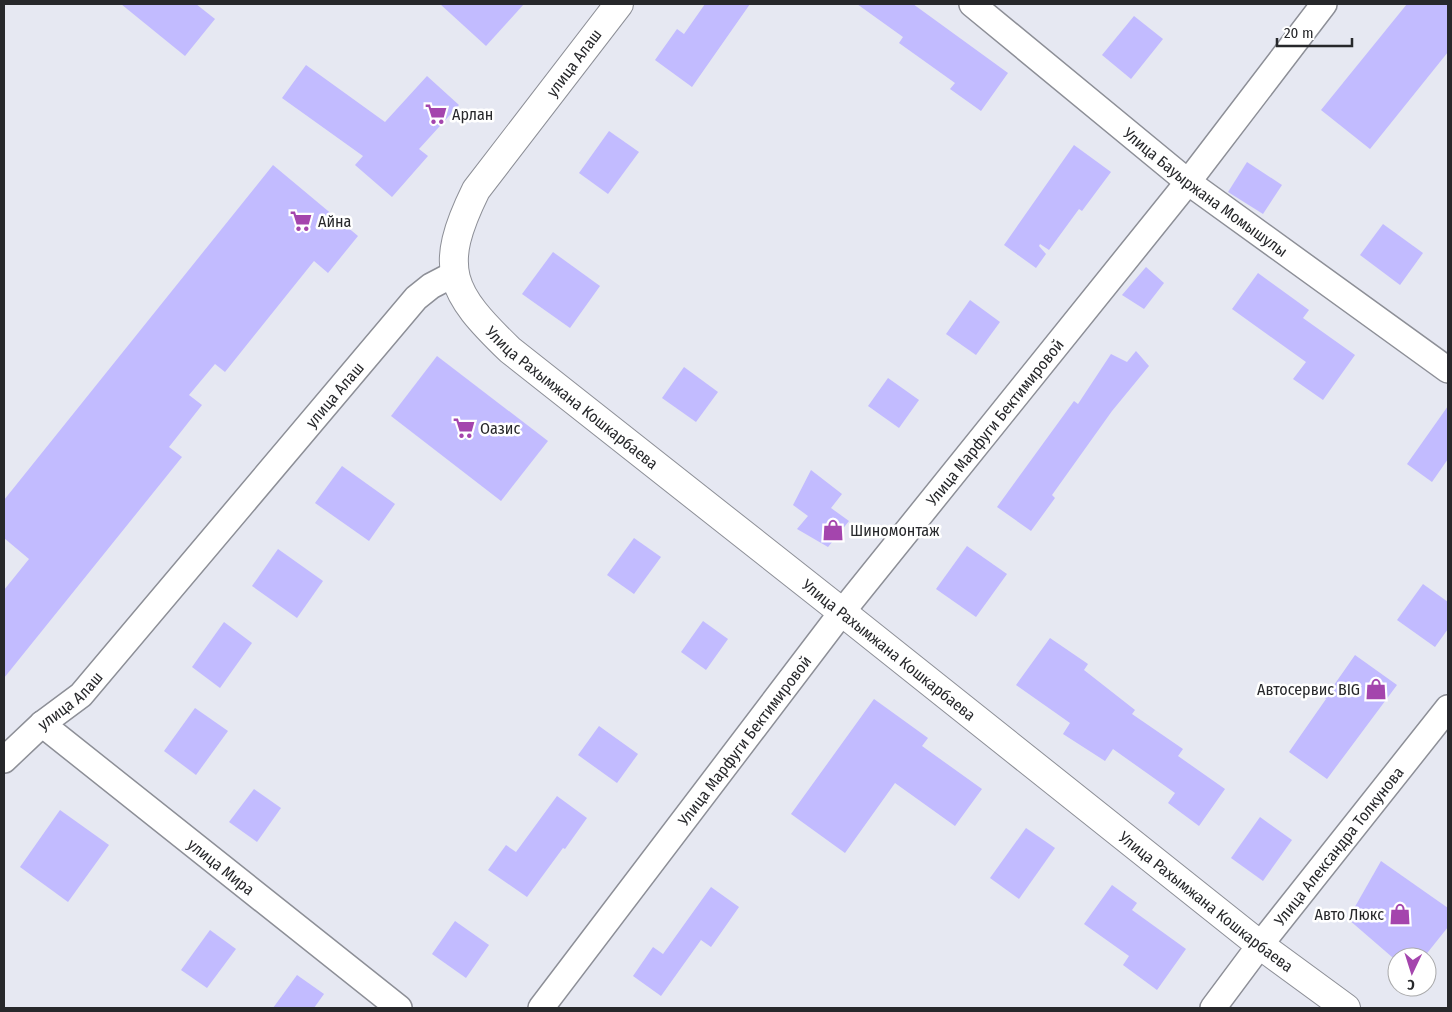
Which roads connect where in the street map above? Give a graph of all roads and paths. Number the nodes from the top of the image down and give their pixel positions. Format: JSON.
{"nodes":[{"id":1,"x":619,"y":4,"type":"edge"},
{"id":2,"x":972,"y":4,"type":"edge"},
{"id":3,"x":1324,"y":4,"type":"edge"},
{"id":4,"x":1188,"y":182,"type":"junction"},
{"id":5,"x":454,"y":274,"type":"junction"},
{"id":6,"x":1448,"y":370,"type":"edge"},
{"id":7,"x":842,"y":612,"type":"junction"},
{"id":8,"x":82,"y":695,"type":"junction"},
{"id":9,"x":1448,"y":708,"type":"edge"},
{"id":10,"x":42,"y":724,"type":"junction"},
{"id":11,"x":78,"y":753,"type":"junction"},
{"id":12,"x":4,"y":760,"type":"edge"},
{"id":13,"x":1260,"y":945,"type":"junction"},
{"id":14,"x":399,"y":1008,"type":"edge"},
{"id":15,"x":541,"y":1008,"type":"edge"},
{"id":16,"x":1214,"y":1008,"type":"edge"},
{"id":17,"x":1346,"y":1008,"type":"edge"}],
"edges":[{"from":1,"to":5,"type":"street","name":"улица Алаш"},
{"from":2,"to":4,"type":"street","name":"Улица Бауыржана Момышулы"},
{"from":3,"to":4,"type":"street","name":"Улица Марфуги Бектимировой"},
{"from":4,"to":6,"type":"street","name":"Улица Бауыржана Момышулы"},
{"from":4,"to":7,"type":"street","name":"Улица Марфуги Бектимировой"},
{"from":5,"to":7,"type":"street","name":"Улица Рахымжана Кошкарбаева"},
{"from":5,"to":8,"type":"street","name":"улица Алаш"},
{"from":7,"to":13,"type":"street","name":"Улица Рахымжана Кошкарбаева"},
{"from":7,"to":15,"type":"street","name":"Улица Марфуги Бектимировой"},
{"from":8,"to":10,"type":"street","name":"улица Алаш"},
{"from":8,"to":11,"type":"street"},
{"from":9,"to":13,"type":"street","name":"Улица Александра Толкунова"},
{"from":10,"to":11,"type":"street","name":"улица Мира"},
{"from":10,"to":12,"type":"street","name":"улица Алаш"},
{"from":11,"to":14,"type":"street","name":"улица Мира"},
{"from":13,"to":16,"type":"street","name":"Улица Александра Толкунова"},
{"from":13,"to":17,"type":"street","name":"Улица Рахымжана Кошкарбаева"}]}
